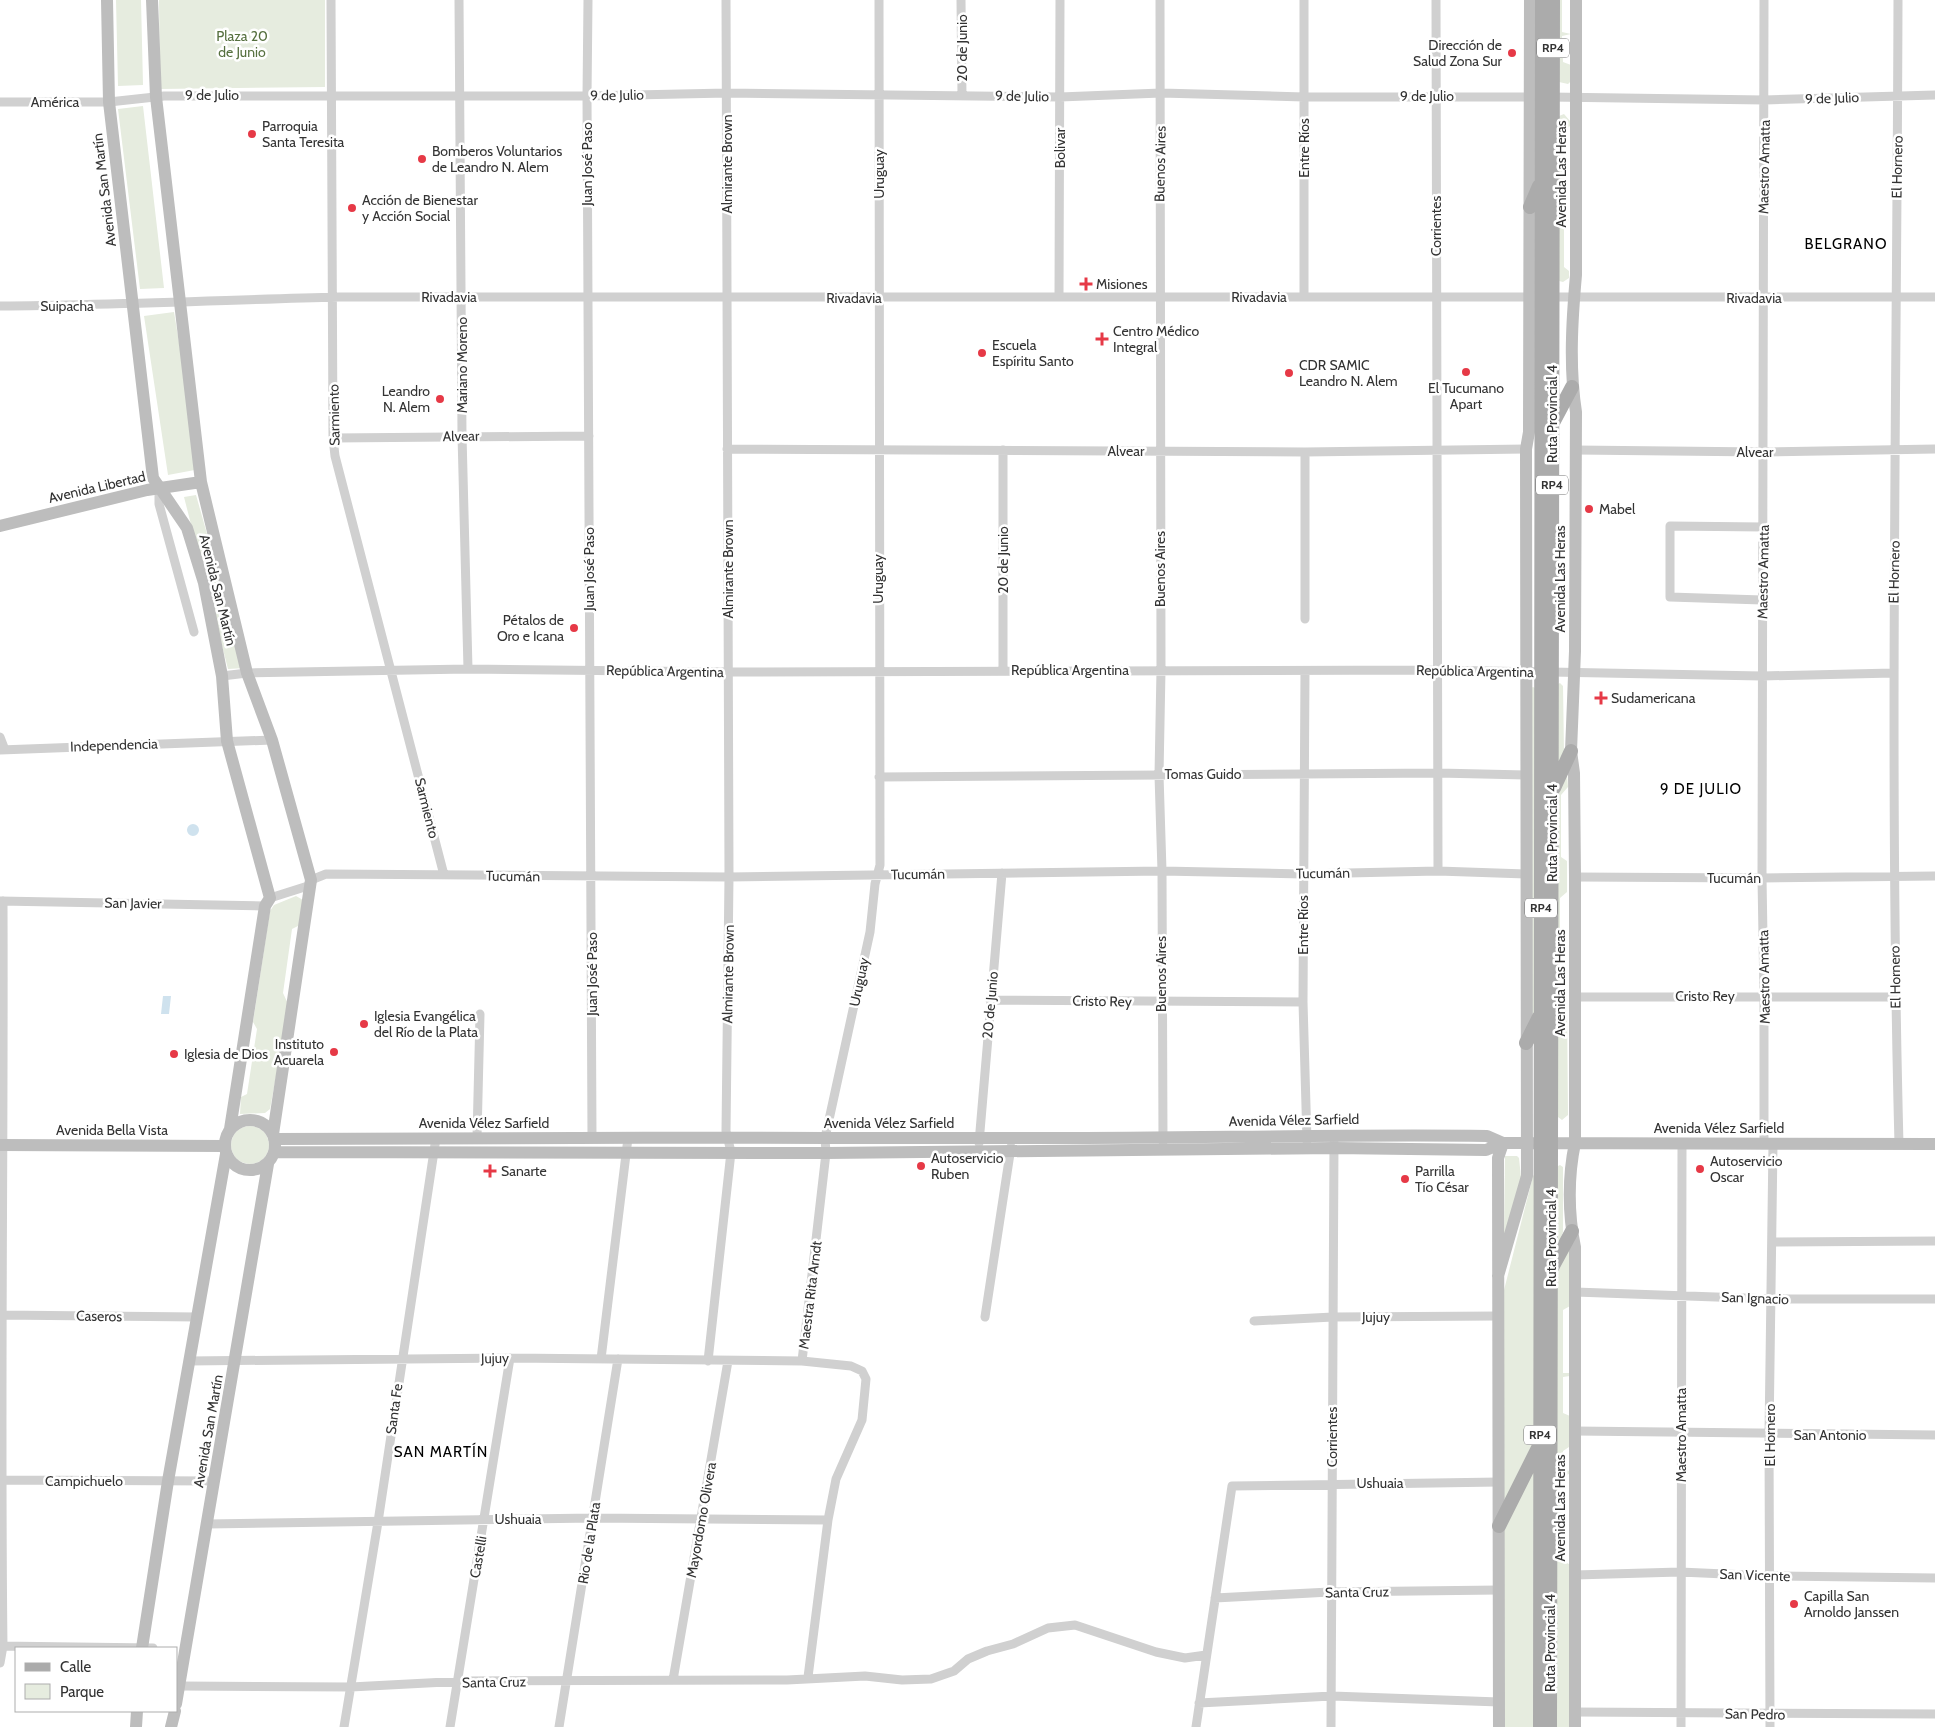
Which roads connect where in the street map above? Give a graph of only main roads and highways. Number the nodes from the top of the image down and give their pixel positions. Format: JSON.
{"nodes":[{"id":1,"x":107,"y":0,"type":"edge"},
{"id":2,"x":152,"y":0,"type":"edge"},
{"id":3,"x":1530,"y":0,"type":"edge"},
{"id":4,"x":1542,"y":0,"type":"edge"},
{"id":5,"x":1553,"y":0,"type":"edge"},
{"id":6,"x":1576,"y":0,"type":"edge"},
{"id":7,"x":1542,"y":97,"type":"junction"},
{"id":8,"x":1542,"y":178,"type":"junction"},
{"id":9,"x":1530,"y":207,"type":"junction"},
{"id":10,"x":1541,"y":297,"type":"junction"},
{"id":11,"x":1572,"y":388,"type":"junction"},
{"id":12,"x":1552,"y":424,"type":"junction"},
{"id":13,"x":201,"y":482,"type":"junction"},
{"id":14,"x":159,"y":489,"type":"junction"},
{"id":15,"x":0,"y":526,"type":"edge"},
{"id":16,"x":1547,"y":672,"type":"junction"},
{"id":17,"x":1571,"y":751,"type":"junction"},
{"id":18,"x":1552,"y":793,"type":"junction"},
{"id":19,"x":1541,"y":1012,"type":"junction"},
{"id":20,"x":1526,"y":1043,"type":"junction"},
{"id":21,"x":230,"y":1129,"type":"junction"},
{"id":22,"x":274,"y":1142,"type":"junction"},
{"id":23,"x":1526,"y":1143,"type":"junction"},
{"id":24,"x":1546,"y":1143,"type":"junction"},
{"id":25,"x":1575,"y":1143,"type":"junction"},
{"id":26,"x":979,"y":1144,"type":"junction"},
{"id":27,"x":1163,"y":1144,"type":"junction"},
{"id":28,"x":1503,"y":1144,"type":"junction"},
{"id":29,"x":1935,"y":1144,"type":"edge"},
{"id":30,"x":2,"y":1145,"type":"edge"},
{"id":31,"x":225,"y":1150,"type":"junction"},
{"id":32,"x":268,"y":1164,"type":"junction"},
{"id":33,"x":1572,"y":1231,"type":"junction"},
{"id":34,"x":1551,"y":1269,"type":"junction"},
{"id":35,"x":1498,"y":1276,"type":"junction"},
{"id":36,"x":1540,"y":1443,"type":"junction"},
{"id":37,"x":1499,"y":1526,"type":"junction"},
{"id":38,"x":146,"y":1647,"type":"edge"},
{"id":39,"x":180,"y":1651,"type":"edge"},
{"id":40,"x":178,"y":1695,"type":"edge"},
{"id":41,"x":137,"y":1712,"type":"edge"},
{"id":42,"x":175,"y":1712,"type":"edge"},
{"id":43,"x":136,"y":1727,"type":"edge"},
{"id":44,"x":171,"y":1727,"type":"edge"},
{"id":45,"x":1499,"y":1727,"type":"edge"},
{"id":46,"x":1540,"y":1727,"type":"edge"},
{"id":47,"x":1550,"y":1727,"type":"edge"},
{"id":48,"x":1574,"y":1727,"type":"edge"}],
"edges":[{"from":1,"to":14,"type":"main road","name":"Avenida San Martín"},
{"from":2,"to":13,"type":"main road","name":"Avenida San Martín"},
{"from":3,"to":7,"type":"main road"},
{"from":4,"to":7,"type":"main road","name":"Ruta Provincial 4","number":"RP4"},
{"from":5,"to":7,"type":"main road","name":"Ruta Provincial 4","number":"RP4"},
{"from":6,"to":11,"type":"main road","name":"Avenida Las Heras"},
{"from":7,"to":8,"type":"main road","name":"Ruta Provincial 4","number":"RP4"},
{"from":7,"to":9,"type":"main road"},
{"from":7,"to":10,"type":"main road","name":"Ruta Provincial 4","number":"RP4"},
{"from":8,"to":9,"type":"main road"},
{"from":8,"to":10,"type":"main road","name":"Ruta Provincial 4","number":"RP4"},
{"from":9,"to":10,"type":"main road"},
{"from":10,"to":12,"type":"main road","name":"Ruta Provincial 4","number":"RP4"},
{"from":10,"to":16,"type":"main road","name":"Ruta Provincial 4","number":"RP4"},
{"from":10,"to":20,"type":"main road"},
{"from":11,"to":12,"type":"main road"},
{"from":11,"to":17,"type":"main road","name":"Avenida Las Heras"},
{"from":12,"to":16,"type":"main road","name":"Ruta Provincial 4","number":"RP4"},
{"from":13,"to":14,"type":"main road","name":"Avenida Libertad"},
{"from":13,"to":22,"type":"main road","name":"Avenida San Martín"},
{"from":14,"to":15,"type":"main road","name":"Avenida Libertad"},
{"from":14,"to":21,"type":"main road","name":"Avenida San Martín"},
{"from":16,"to":18,"type":"main road","name":"Ruta Provincial 4","number":"RP4"},
{"from":16,"to":19,"type":"main road","name":"Ruta Provincial 4","number":"RP4"},
{"from":17,"to":18,"type":"main road"},
{"from":17,"to":25,"type":"main road","name":"Avenida Las Heras"},
{"from":18,"to":24,"type":"main road","name":"Ruta Provincial 4","number":"RP4"},
{"from":19,"to":20,"type":"main road"},
{"from":19,"to":24,"type":"main road","name":"Ruta Provincial 4","number":"RP4"},
{"from":20,"to":23,"type":"main road"},
{"from":21,"to":22,"type":"main road"},
{"from":21,"to":31,"type":"main road"},
{"from":22,"to":26,"type":"main road","name":"Avenida Vélez Sarfield"},
{"from":22,"to":26,"type":"main road","name":"Avenida Vélez Sarfield"},
{"from":22,"to":32,"type":"main road"},
{"from":23,"to":24,"type":"main road","name":"Avenida Vélez Sarfield"},
{"from":23,"to":28,"type":"main road","name":"Avenida Vélez Sarfield"},
{"from":23,"to":35,"type":"main road"},
{"from":24,"to":25,"type":"main road","name":"Avenida Vélez Sarfield"},
{"from":24,"to":34,"type":"main road","name":"Ruta Provincial 4","number":"RP4"},
{"from":24,"to":36,"type":"main road","name":"Ruta Provincial 4","number":"RP4"},
{"from":25,"to":29,"type":"main road","name":"Avenida Vélez Sarfield"},
{"from":25,"to":33,"type":"main road","name":"Avenida Las Heras","number":"RP4"},
{"from":26,"to":27,"type":"main road","name":"Avenida Vélez Sarfield"},
{"from":27,"to":28,"type":"main road","name":"Avenida Vélez Sarfield"},
{"from":27,"to":28,"type":"main road","name":"Avenida Vélez Sarfield"},
{"from":28,"to":35,"type":"main road"},
{"from":30,"to":31,"type":"main road","name":"Avenida Bella Vista"},
{"from":31,"to":32,"type":"main road"},
{"from":31,"to":38,"type":"main road"},
{"from":32,"to":39,"type":"main road","name":"Avenida San Martín"},
{"from":33,"to":34,"type":"main road"},
{"from":33,"to":48,"type":"main road","name":"Avenida Las Heras","number":"RP4"},
{"from":34,"to":47,"type":"main road","name":"Ruta Provincial 4","number":"RP4"},
{"from":35,"to":37,"type":"main road"},
{"from":36,"to":37,"type":"main road"},
{"from":36,"to":46,"type":"main road","name":"Ruta Provincial 4","number":"RP4"},
{"from":37,"to":45,"type":"main road"},
{"from":39,"to":40,"type":"main road","name":"Avenida San Martín"},
{"from":41,"to":43,"type":"main road"},
{"from":42,"to":44,"type":"main road"}]}
